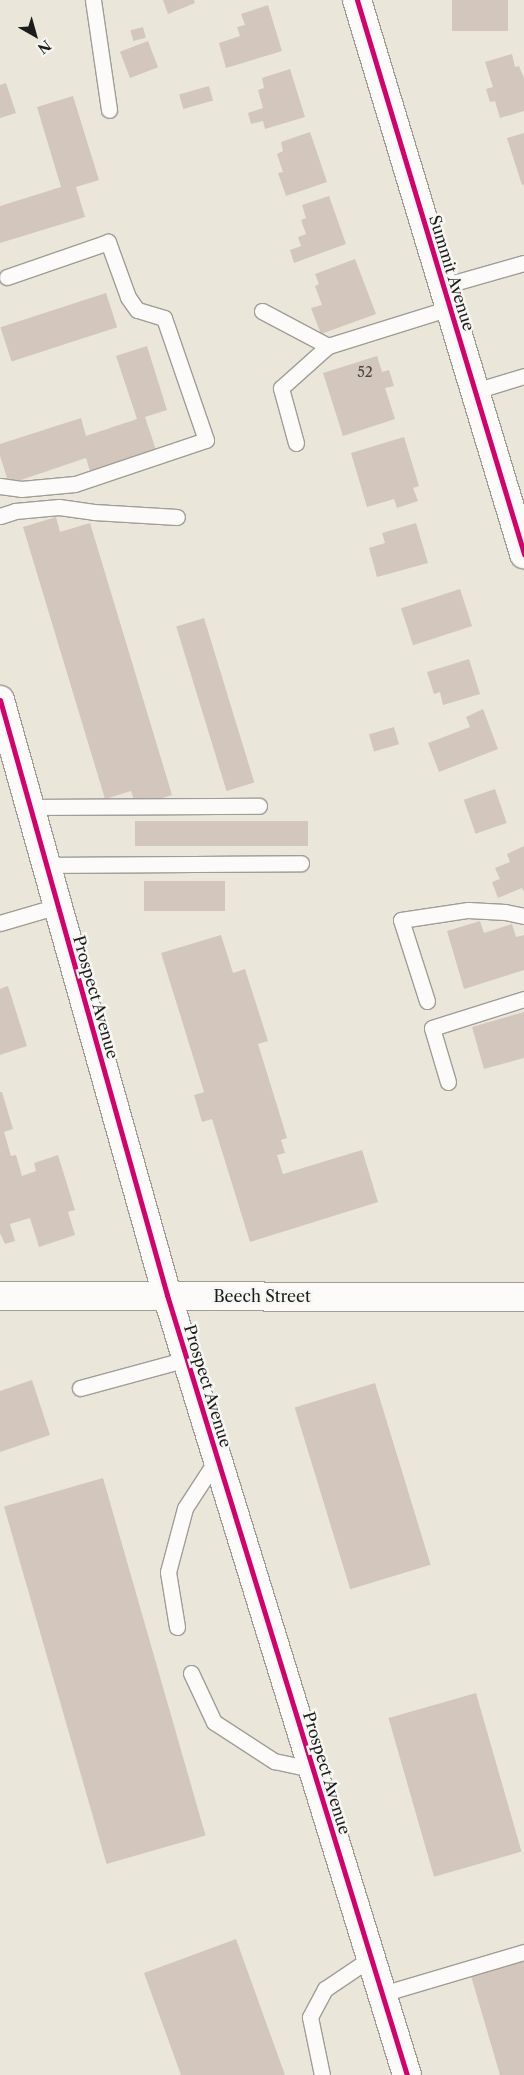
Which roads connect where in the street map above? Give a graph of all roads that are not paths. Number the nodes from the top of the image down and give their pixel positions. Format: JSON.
{"nodes":[{"id":1,"x":93,"y":0,"type":"edge"},
{"id":2,"x":357,"y":0,"type":"edge"},
{"id":3,"x":109,"y":110,"type":"dead end"},
{"id":4,"x":524,"y":263,"type":"edge"},
{"id":5,"x":7,"y":277,"type":"dead end"},
{"id":6,"x":446,"y":297,"type":"junction"},
{"id":7,"x":262,"y":311,"type":"dead end"},
{"id":8,"x":328,"y":346,"type":"junction"},
{"id":9,"x":524,"y":376,"type":"edge"},
{"id":10,"x":475,"y":390,"type":"junction"},
{"id":11,"x":296,"y":443,"type":"dead end"},
{"id":12,"x":0,"y":486,"type":"edge"},
{"id":13,"x":0,"y":516,"type":"edge"},
{"id":14,"x":177,"y":517,"type":"dead end"},
{"id":15,"x":524,"y":554,"type":"edge"},
{"id":16,"x":0,"y":700,"type":"edge"},
{"id":17,"x":259,"y":806,"type":"dead end"},
{"id":18,"x":30,"y":807,"type":"junction"},
{"id":19,"x":301,"y":863,"type":"dead end"},
{"id":20,"x":46,"y":865,"type":"junction"},
{"id":21,"x":58,"y":906,"type":"junction"},
{"id":22,"x":524,"y":916,"type":"edge"},
{"id":23,"x":0,"y":923,"type":"edge"},
{"id":24,"x":524,"y":999,"type":"edge"},
{"id":25,"x":426,"y":1001,"type":"dead end"},
{"id":26,"x":448,"y":1082,"type":"dead end"},
{"id":27,"x":167,"y":1295,"type":"junction"},
{"id":28,"x":0,"y":1296,"type":"edge"},
{"id":29,"x":524,"y":1297,"type":"edge"},
{"id":30,"x":186,"y":1359,"type":"junction"},
{"id":31,"x":80,"y":1388,"type":"dead end"},
{"id":32,"x":217,"y":1459,"type":"junction"},
{"id":33,"x":177,"y":1627,"type":"dead end"},
{"id":34,"x":191,"y":1673,"type":"dead end"},
{"id":35,"x":312,"y":1769,"type":"junction"},
{"id":36,"x":524,"y":1952,"type":"edge"},
{"id":37,"x":371,"y":1958,"type":"junction"},
{"id":38,"x":382,"y":1994,"type":"junction"},
{"id":39,"x":322,"y":2075,"type":"edge"},
{"id":40,"x":407,"y":2075,"type":"edge"}],
"edges":[{"from":1,"to":3,"type":"lane"},
{"from":2,"to":6,"type":"street","name":"Summit Avenue"},
{"from":4,"to":6,"type":"lane"},
{"from":5,"to":12,"type":"lane"},
{"from":6,"to":8,"type":"lane"},
{"from":6,"to":10,"type":"street","name":"Summit Avenue"},
{"from":7,"to":8,"type":"lane"},
{"from":8,"to":11,"type":"lane"},
{"from":9,"to":10,"type":"lane"},
{"from":10,"to":15,"type":"street","name":"Summit Avenue"},
{"from":13,"to":14,"type":"lane"},
{"from":16,"to":18,"type":"street","name":"Prospect Avenue"},
{"from":17,"to":18,"type":"lane"},
{"from":18,"to":20,"type":"street","name":"Prospect Avenue"},
{"from":19,"to":20,"type":"lane"},
{"from":20,"to":21,"type":"street","name":"Prospect Avenue"},
{"from":21,"to":23,"type":"lane"},
{"from":21,"to":27,"type":"street","name":"Prospect Avenue"},
{"from":22,"to":25,"type":"lane"},
{"from":24,"to":26,"type":"lane"},
{"from":27,"to":28,"type":"street","name":"Beech Street"},
{"from":27,"to":29,"type":"street","name":"Beech Street"},
{"from":27,"to":30,"type":"street","name":"Prospect Avenue"},
{"from":30,"to":31,"type":"lane"},
{"from":30,"to":32,"type":"street","name":"Prospect Avenue"},
{"from":32,"to":33,"type":"lane"},
{"from":32,"to":35,"type":"street","name":"Prospect Avenue"},
{"from":34,"to":35,"type":"lane"},
{"from":35,"to":37,"type":"street","name":"Prospect Avenue"},
{"from":36,"to":38,"type":"lane"},
{"from":37,"to":38,"type":"street","name":"Prospect Avenue"},
{"from":37,"to":39,"type":"lane"},
{"from":38,"to":40,"type":"street","name":"Prospect Avenue"}]}
